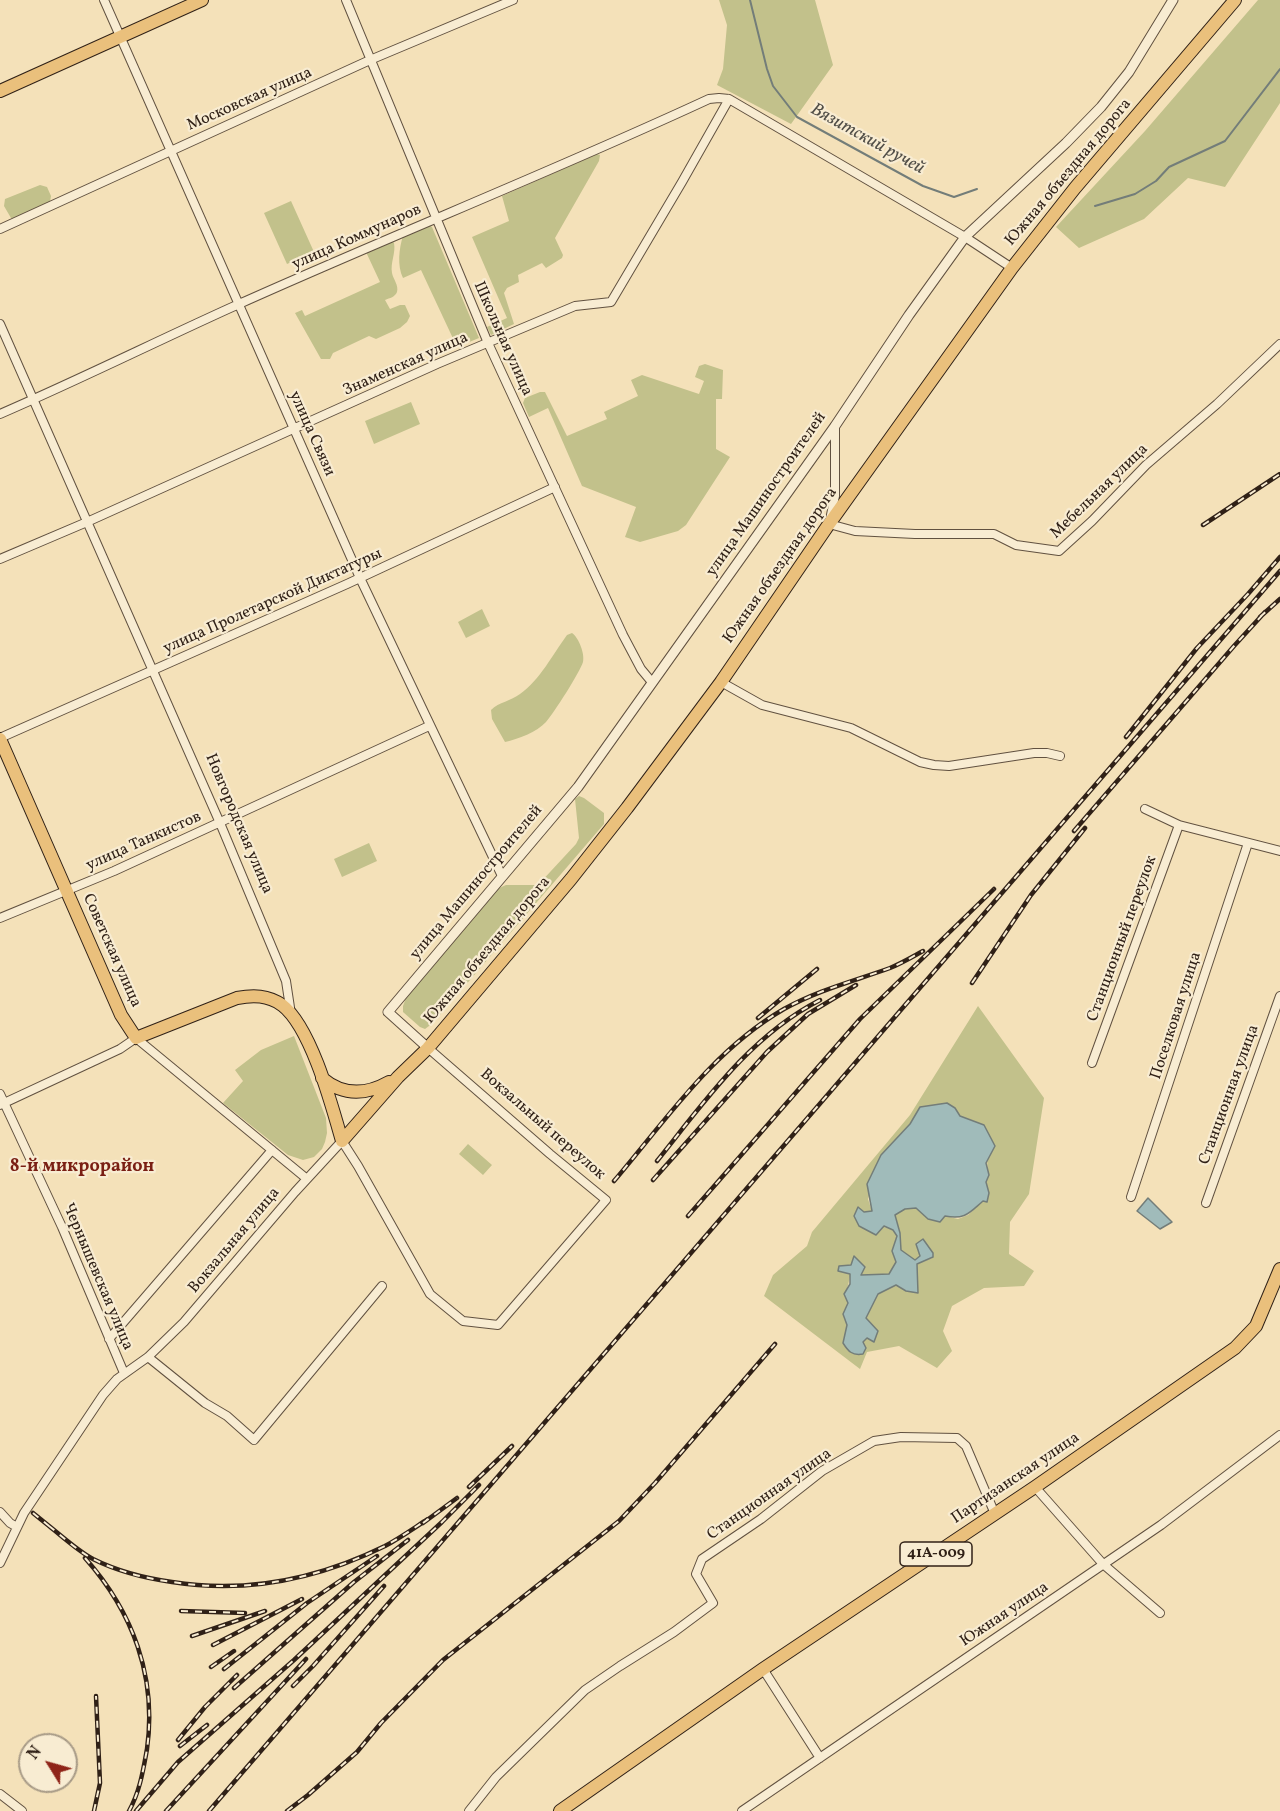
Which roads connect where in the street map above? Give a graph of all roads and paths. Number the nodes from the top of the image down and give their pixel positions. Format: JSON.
{"nodes":[{"id":1,"x":104,"y":0,"type":"edge"},
{"id":2,"x":202,"y":0,"type":"edge"},
{"id":3,"x":345,"y":0,"type":"edge"},
{"id":4,"x":513,"y":0,"type":"edge"},
{"id":5,"x":1173,"y":0,"type":"edge"},
{"id":6,"x":1235,"y":0,"type":"edge"},
{"id":7,"x":120,"y":36,"type":"junction"},
{"id":8,"x":370,"y":60,"type":"junction"},
{"id":9,"x":0,"y":91,"type":"edge"},
{"id":10,"x":729,"y":99,"type":"junction"},
{"id":11,"x":171,"y":150,"type":"junction"},
{"id":12,"x":435,"y":218,"type":"junction"},
{"id":13,"x":0,"y":229,"type":"edge"},
{"id":14,"x":965,"y":237,"type":"junction"},
{"id":15,"x":1012,"y":268,"type":"junction"},
{"id":16,"x":238,"y":304,"type":"junction"},
{"id":17,"x":0,"y":324,"type":"edge"},
{"id":18,"x":488,"y":344,"type":"junction"},
{"id":19,"x":1280,"y":344,"type":"edge"},
{"id":20,"x":32,"y":400,"type":"junction"},
{"id":21,"x":0,"y":414,"type":"edge"},
{"id":22,"x":835,"y":426,"type":"junction"},
{"id":23,"x":294,"y":429,"type":"junction"},
{"id":24,"x":555,"y":487,"type":"junction"},
{"id":25,"x":87,"y":522,"type":"junction"},
{"id":26,"x":829,"y":524,"type":"junction"},
{"id":27,"x":0,"y":559,"type":"edge"},
{"id":28,"x":360,"y":578,"type":"junction"},
{"id":29,"x":152,"y":671,"type":"junction"},
{"id":30,"x":651,"y":681,"type":"junction"},
{"id":31,"x":721,"y":682,"type":"junction"},
{"id":32,"x":429,"y":726,"type":"junction"},
{"id":33,"x":0,"y":738,"type":"edge"},
{"id":34,"x":1060,"y":756,"type":"dead end"},
{"id":35,"x":1145,"y":809,"type":"dead end"},
{"id":36,"x":220,"y":823,"type":"junction"},
{"id":37,"x":1179,"y":825,"type":"junction"},
{"id":38,"x":1248,"y":843,"type":"junction"},
{"id":39,"x":1280,"y":851,"type":"edge"},
{"id":40,"x":502,"y":876,"type":"junction"},
{"id":41,"x":67,"y":891,"type":"junction"},
{"id":42,"x":0,"y":918,"type":"edge"},
{"id":43,"x":1280,"y":996,"type":"edge"},
{"id":44,"x":388,"y":1012,"type":"joint"},
{"id":45,"x":291,"y":1014,"type":"junction"},
{"id":46,"x":136,"y":1038,"type":"junction"},
{"id":47,"x":428,"y":1048,"type":"junction"},
{"id":48,"x":1092,"y":1063,"type":"dead end"},
{"id":49,"x":321,"y":1077,"type":"junction"},
{"id":50,"x":398,"y":1077,"type":"junction"},
{"id":51,"x":0,"y":1094,"type":"edge"},
{"id":52,"x":2,"y":1104,"type":"edge"},
{"id":53,"x":342,"y":1141,"type":"junction"},
{"id":54,"x":272,"y":1150,"type":"junction"},
{"id":55,"x":307,"y":1179,"type":"junction"},
{"id":56,"x":1131,"y":1197,"type":"dead end"},
{"id":57,"x":1206,"y":1203,"type":"dead end"},
{"id":58,"x":1280,"y":1269,"type":"edge"},
{"id":59,"x":382,"y":1286,"type":"dead end"},
{"id":60,"x":463,"y":1322,"type":"joint"},
{"id":61,"x":109,"y":1339,"type":"junction"},
{"id":62,"x":148,"y":1357,"type":"junction"},
{"id":63,"x":124,"y":1373,"type":"junction"},
{"id":64,"x":1280,"y":1435,"type":"edge"},
{"id":65,"x":1035,"y":1487,"type":"junction"},
{"id":66,"x":0,"y":1512,"type":"edge"},
{"id":67,"x":995,"y":1514,"type":"junction"},
{"id":68,"x":17,"y":1527,"type":"junction"},
{"id":69,"x":0,"y":1563,"type":"edge"},
{"id":70,"x":1103,"y":1564,"type":"junction"},
{"id":71,"x":1160,"y":1613,"type":"dead end"},
{"id":72,"x":763,"y":1669,"type":"junction"},
{"id":73,"x":820,"y":1758,"type":"junction"},
{"id":74,"x":0,"y":1794,"type":"edge"},
{"id":75,"x":22,"y":1811,"type":"edge"},
{"id":76,"x":469,"y":1811,"type":"edge"},
{"id":77,"x":560,"y":1811,"type":"edge"},
{"id":78,"x":742,"y":1811,"type":"edge"}],
"edges":[{"from":1,"to":7,"type":"street","name":"улица Связи"},
{"from":2,"to":7,"type":"main road"},
{"from":3,"to":8,"type":"street","name":"Школьная улица"},
{"from":4,"to":8,"type":"street","name":"Московская улица"},
{"from":5,"to":14,"type":"street","name":"улица Машиностроителей"},
{"from":6,"to":15,"type":"main road","name":"Южная объездная дорога"},
{"from":7,"to":9,"type":"main road"},
{"from":7,"to":11,"type":"street","name":"улица Связи"},
{"from":8,"to":11,"type":"street","name":"Московская улица"},
{"from":8,"to":12,"type":"street","name":"Школьная улица"},
{"from":10,"to":12,"type":"street","name":"улица Коммунаров"},
{"from":10,"to":14,"type":"street"},
{"from":10,"to":18,"type":"street","name":"Знаменская улица"},
{"from":11,"to":13,"type":"street","name":"Московская улица"},
{"from":11,"to":16,"type":"street","name":"улица Связи"},
{"from":12,"to":16,"type":"street","name":"улица Коммунаров"},
{"from":12,"to":18,"type":"street","name":"Школьная улица"},
{"from":14,"to":15,"type":"street"},
{"from":14,"to":22,"type":"street","name":"улица Машиностроителей"},
{"from":15,"to":26,"type":"main road","name":"Южная объездная дорога"},
{"from":16,"to":20,"type":"street","name":"улица Коммунаров"},
{"from":16,"to":23,"type":"street","name":"улица Связи"},
{"from":17,"to":20,"type":"street","name":"Новгородская улица"},
{"from":18,"to":23,"type":"street","name":"Знаменская улица"},
{"from":18,"to":24,"type":"street","name":"Школьная улица"},
{"from":19,"to":26,"type":"street","name":"Мебельная улица"},
{"from":20,"to":21,"type":"street","name":"улица Коммунаров"},
{"from":20,"to":25,"type":"street","name":"Новгородская улица"},
{"from":22,"to":26,"type":"street"},
{"from":22,"to":30,"type":"street","name":"улица Машиностроителей"},
{"from":23,"to":25,"type":"street","name":"Знаменская улица"},
{"from":23,"to":28,"type":"street","name":"улица Связи"},
{"from":24,"to":28,"type":"street","name":"улица Пролетарской Диктатуры"},
{"from":24,"to":30,"type":"street","name":"Школьная улица"},
{"from":25,"to":27,"type":"street","name":"Знаменская улица"},
{"from":25,"to":29,"type":"street","name":"Новгородская улица"},
{"from":26,"to":31,"type":"main road","name":"Южная объездная дорога"},
{"from":28,"to":29,"type":"street","name":"улица Пролетарской Диктатуры"},
{"from":28,"to":32,"type":"street","name":"улица Связи"},
{"from":29,"to":33,"type":"street","name":"улица Пролетарской Диктатуры"},
{"from":29,"to":36,"type":"street","name":"Новгородская улица"},
{"from":30,"to":40,"type":"street","name":"улица Машиностроителей"},
{"from":31,"to":34,"type":"street"},
{"from":31,"to":47,"type":"main road","name":"Южная объездная дорога"},
{"from":32,"to":36,"type":"street","name":"улица Танкистов"},
{"from":32,"to":40,"type":"street","name":"улица Связи"},
{"from":33,"to":41,"type":"main road","name":"Советская улица"},
{"from":35,"to":37,"type":"street"},
{"from":36,"to":41,"type":"street","name":"улица Танкистов"},
{"from":36,"to":45,"type":"street","name":"Новгородская улица"},
{"from":37,"to":38,"type":"street"},
{"from":37,"to":48,"type":"street","name":"Станционный переулок"},
{"from":38,"to":39,"type":"street"},
{"from":38,"to":56,"type":"street","name":"Поселковая улица"},
{"from":40,"to":44,"type":"street","name":"улица Машиностроителей"},
{"from":41,"to":42,"type":"street","name":"улица Танкистов"},
{"from":41,"to":46,"type":"main road","name":"Советская улица"},
{"from":43,"to":57,"type":"street","name":"Станционная улица"},
{"from":44,"to":47,"type":"street","name":"Вокзальный переулок"},
{"from":45,"to":46,"type":"main road"},
{"from":45,"to":49,"type":"main road","name":"Новгородская улица"},
{"from":46,"to":52,"type":"street"},
{"from":46,"to":54,"type":"street","name":"Советская улица"},
{"from":47,"to":50,"type":"main road","name":"Южная объездная дорога"},
{"from":47,"to":60,"type":"street","name":"Вокзальный переулок"},
{"from":49,"to":50,"type":"main road"},
{"from":49,"to":53,"type":"main road","name":"Новгородская улица"},
{"from":50,"to":53,"type":"main road","name":"Южная объездная дорога"},
{"from":51,"to":52,"type":"street","name":"Чернышевская улица"},
{"from":52,"to":61,"type":"street","name":"Чернышевская улица"},
{"from":53,"to":55,"type":"street","name":"Вокзальная улица"},
{"from":53,"to":60,"type":"street","name":"Новгородская улица"},
{"from":54,"to":55,"type":"street","name":"Советская улица"},
{"from":54,"to":61,"type":"street"},
{"from":55,"to":62,"type":"street","name":"Вокзальная улица"},
{"from":58,"to":65,"type":"main road","name":"Партизанская улица","number":"41А-009"},
{"from":59,"to":62,"type":"street"},
{"from":61,"to":63,"type":"street","name":"Чернышевская улица"},
{"from":62,"to":63,"type":"street","name":"Вокзальная улица"},
{"from":63,"to":68,"type":"street","name":"Вокзальная улица"},
{"from":64,"to":70,"type":"street","name":"Южная улица"},
{"from":65,"to":67,"type":"main road","name":"Партизанская улица","number":"41А-009"},
{"from":65,"to":70,"type":"street"},
{"from":66,"to":68,"type":"street"},
{"from":67,"to":72,"type":"main road","name":"Партизанская улица","number":"41А-009"},
{"from":67,"to":76,"type":"street","name":"Станционная улица"},
{"from":68,"to":69,"type":"street","name":"Вокзальная улица"},
{"from":70,"to":71,"type":"street"},
{"from":70,"to":73,"type":"street","name":"Южная улица"},
{"from":72,"to":73,"type":"street"},
{"from":72,"to":77,"type":"main road","name":"Партизанская улица","number":"41А-009"},
{"from":73,"to":78,"type":"street","name":"Южная улица"},
{"from":74,"to":75,"type":"street"}]}
